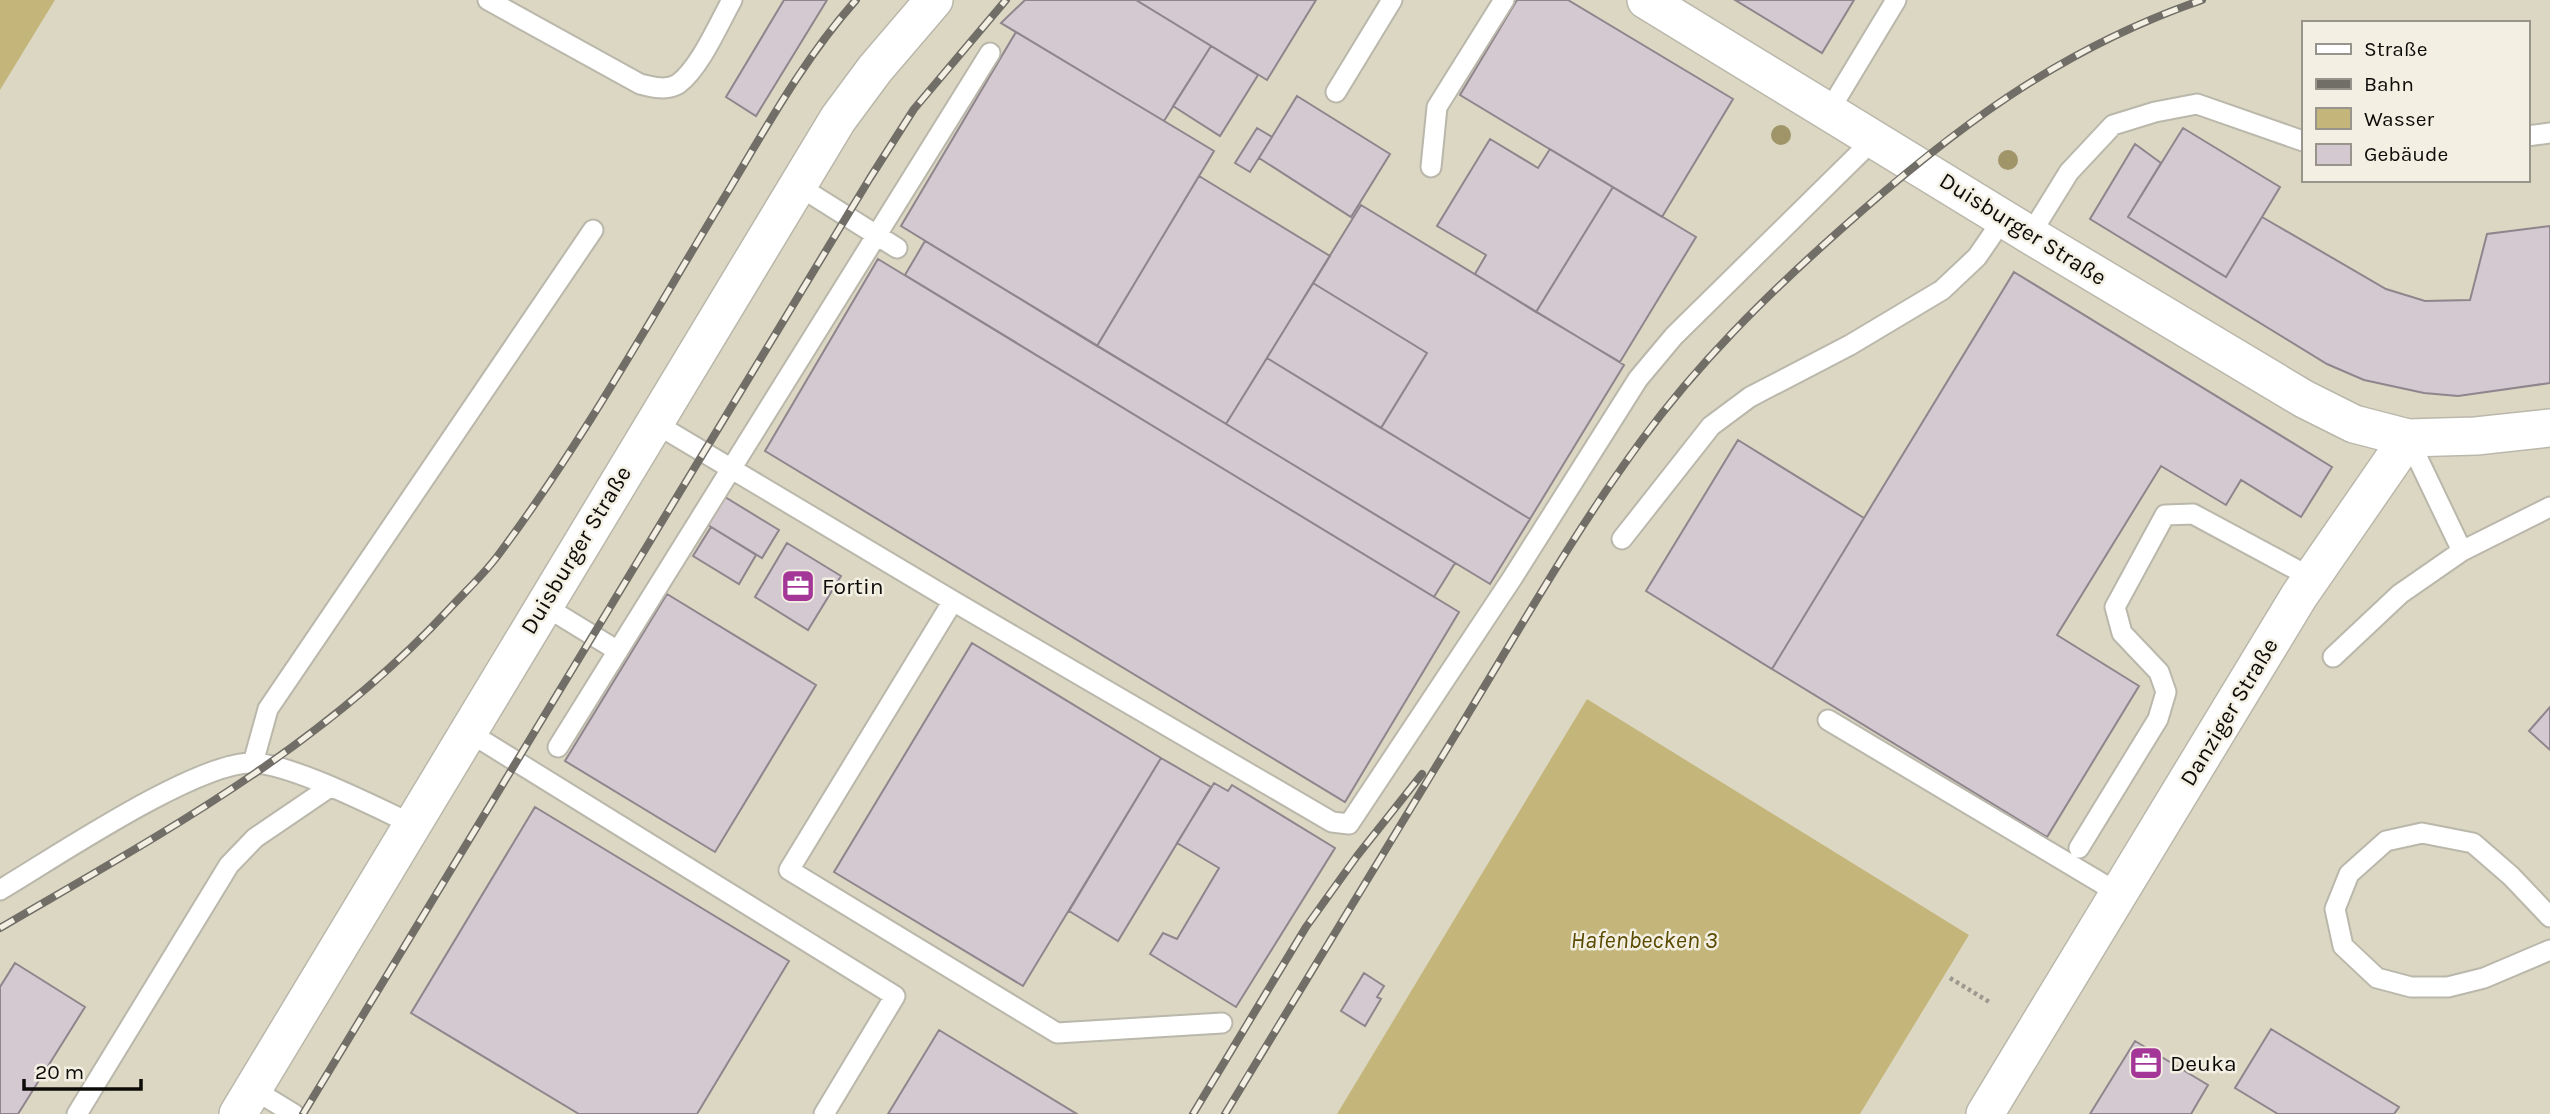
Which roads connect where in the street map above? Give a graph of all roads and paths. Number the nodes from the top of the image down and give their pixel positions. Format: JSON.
{"nodes":[{"id":1,"x":488,"y":0,"type":"edge"},
{"id":2,"x":732,"y":0,"type":"edge"},
{"id":3,"x":934,"y":0,"type":"edge"},
{"id":4,"x":1392,"y":0,"type":"edge"},
{"id":5,"x":1504,"y":0,"type":"edge"},
{"id":6,"x":1646,"y":0,"type":"edge"},
{"id":7,"x":1896,"y":0,"type":"edge"},
{"id":8,"x":990,"y":53,"type":"dead end"},
{"id":9,"x":1336,"y":92,"type":"dead end"},
{"id":10,"x":1829,"y":111,"type":"junction"},
{"id":11,"x":2550,"y":133,"type":"edge"},
{"id":12,"x":2529,"y":136,"type":"edge"},
{"id":13,"x":1875,"y":138,"type":"junction"},
{"id":14,"x":2302,"y":141,"type":"edge"},
{"id":15,"x":1431,"y":167,"type":"dead end"},
{"id":16,"x":797,"y":185,"type":"junction"},
{"id":17,"x":2017,"y":227,"type":"junction"},
{"id":18,"x":593,"y":230,"type":"dead end"},
{"id":19,"x":876,"y":235,"type":"junction"},
{"id":20,"x":897,"y":248,"type":"dead end"},
{"id":21,"x":653,"y":422,"type":"junction"},
{"id":22,"x":2550,"y":428,"type":"edge"},
{"id":23,"x":2408,"y":438,"type":"junction"},
{"id":24,"x":731,"y":470,"type":"junction"},
{"id":25,"x":2550,"y":507,"type":"edge"},
{"id":26,"x":1622,"y":539,"type":"dead end"},
{"id":27,"x":2462,"y":551,"type":"junction"},
{"id":28,"x":2312,"y":578,"type":"junction"},
{"id":29,"x":953,"y":601,"type":"junction"},
{"id":30,"x":543,"y":605,"type":"junction"},
{"id":31,"x":618,"y":652,"type":"junction"},
{"id":32,"x":2333,"y":657,"type":"dead end"},
{"id":33,"x":1828,"y":720,"type":"dead end"},
{"id":34,"x":467,"y":731,"type":"junction"},
{"id":35,"x":558,"y":747,"type":"dead end"},
{"id":36,"x":253,"y":763,"type":"junction"},
{"id":37,"x":330,"y":787,"type":"junction"},
{"id":38,"x":412,"y":824,"type":"junction"},
{"id":39,"x":2078,"y":848,"type":"dead end"},
{"id":40,"x":0,"y":890,"type":"edge"},
{"id":41,"x":2118,"y":894,"type":"junction"},
{"id":42,"x":2550,"y":917,"type":"edge"},
{"id":43,"x":2550,"y":950,"type":"edge"},
{"id":44,"x":1951,"y":978,"type":"dead end"},
{"id":45,"x":1991,"y":1003,"type":"dead end"},
{"id":46,"x":1222,"y":1023,"type":"dead end"},
{"id":47,"x":246,"y":1101,"type":"edge"},
{"id":48,"x":77,"y":1114,"type":"edge"},
{"id":49,"x":294,"y":1114,"type":"edge"},
{"id":50,"x":824,"y":1114,"type":"edge"},
{"id":51,"x":1985,"y":1114,"type":"edge"}],
"edges":[{"from":1,"to":2,"type":"lane"},
{"from":3,"to":16,"type":"street","name":"Duisburger Straße"},
{"from":4,"to":9,"type":"lane"},
{"from":5,"to":15,"type":"lane"},
{"from":6,"to":10,"type":"street","name":"Duisburger Straße"},
{"from":7,"to":10,"type":"lane"},
{"from":8,"to":19,"type":"lane"},
{"from":10,"to":13,"type":"street","name":"Duisburger Straße"},
{"from":11,"to":12,"type":"lane"},
{"from":13,"to":17,"type":"street","name":"Duisburger Straße"},
{"from":13,"to":29,"type":"lane"},
{"from":14,"to":17,"type":"lane"},
{"from":16,"to":19,"type":"lane"},
{"from":16,"to":21,"type":"street","name":"Duisburger Straße"},
{"from":17,"to":23,"type":"street","name":"Duisburger Straße"},
{"from":17,"to":26,"type":"lane"},
{"from":18,"to":36,"type":"lane"},
{"from":19,"to":20,"type":"lane"},
{"from":19,"to":24,"type":"lane"},
{"from":21,"to":24,"type":"lane"},
{"from":21,"to":30,"type":"street","name":"Duisburger Straße"},
{"from":22,"to":23,"type":"street"},
{"from":23,"to":27,"type":"lane"},
{"from":23,"to":28,"type":"street","name":"Danziger Straße"},
{"from":24,"to":29,"type":"lane"},
{"from":24,"to":31,"type":"lane"},
{"from":25,"to":27,"type":"lane"},
{"from":27,"to":32,"type":"lane"},
{"from":28,"to":39,"type":"lane"},
{"from":28,"to":41,"type":"street","name":"Danziger Straße"},
{"from":29,"to":46,"type":"lane"},
{"from":30,"to":31,"type":"lane"},
{"from":30,"to":34,"type":"street","name":"Duisburger Straße"},
{"from":31,"to":35,"type":"lane"},
{"from":33,"to":41,"type":"lane"},
{"from":34,"to":38,"type":"street","name":"Duisburger Straße"},
{"from":34,"to":50,"type":"lane"},
{"from":36,"to":37,"type":"lane"},
{"from":36,"to":40,"type":"lane"},
{"from":37,"to":38,"type":"lane"},
{"from":37,"to":48,"type":"lane"},
{"from":38,"to":47,"type":"street","name":"Duisburger Straße"},
{"from":41,"to":51,"type":"street","name":"Danziger Straße"},
{"from":42,"to":43,"type":"lane"},
{"from":44,"to":45,"type":"path"},
{"from":47,"to":49,"type":"lane"}]}
